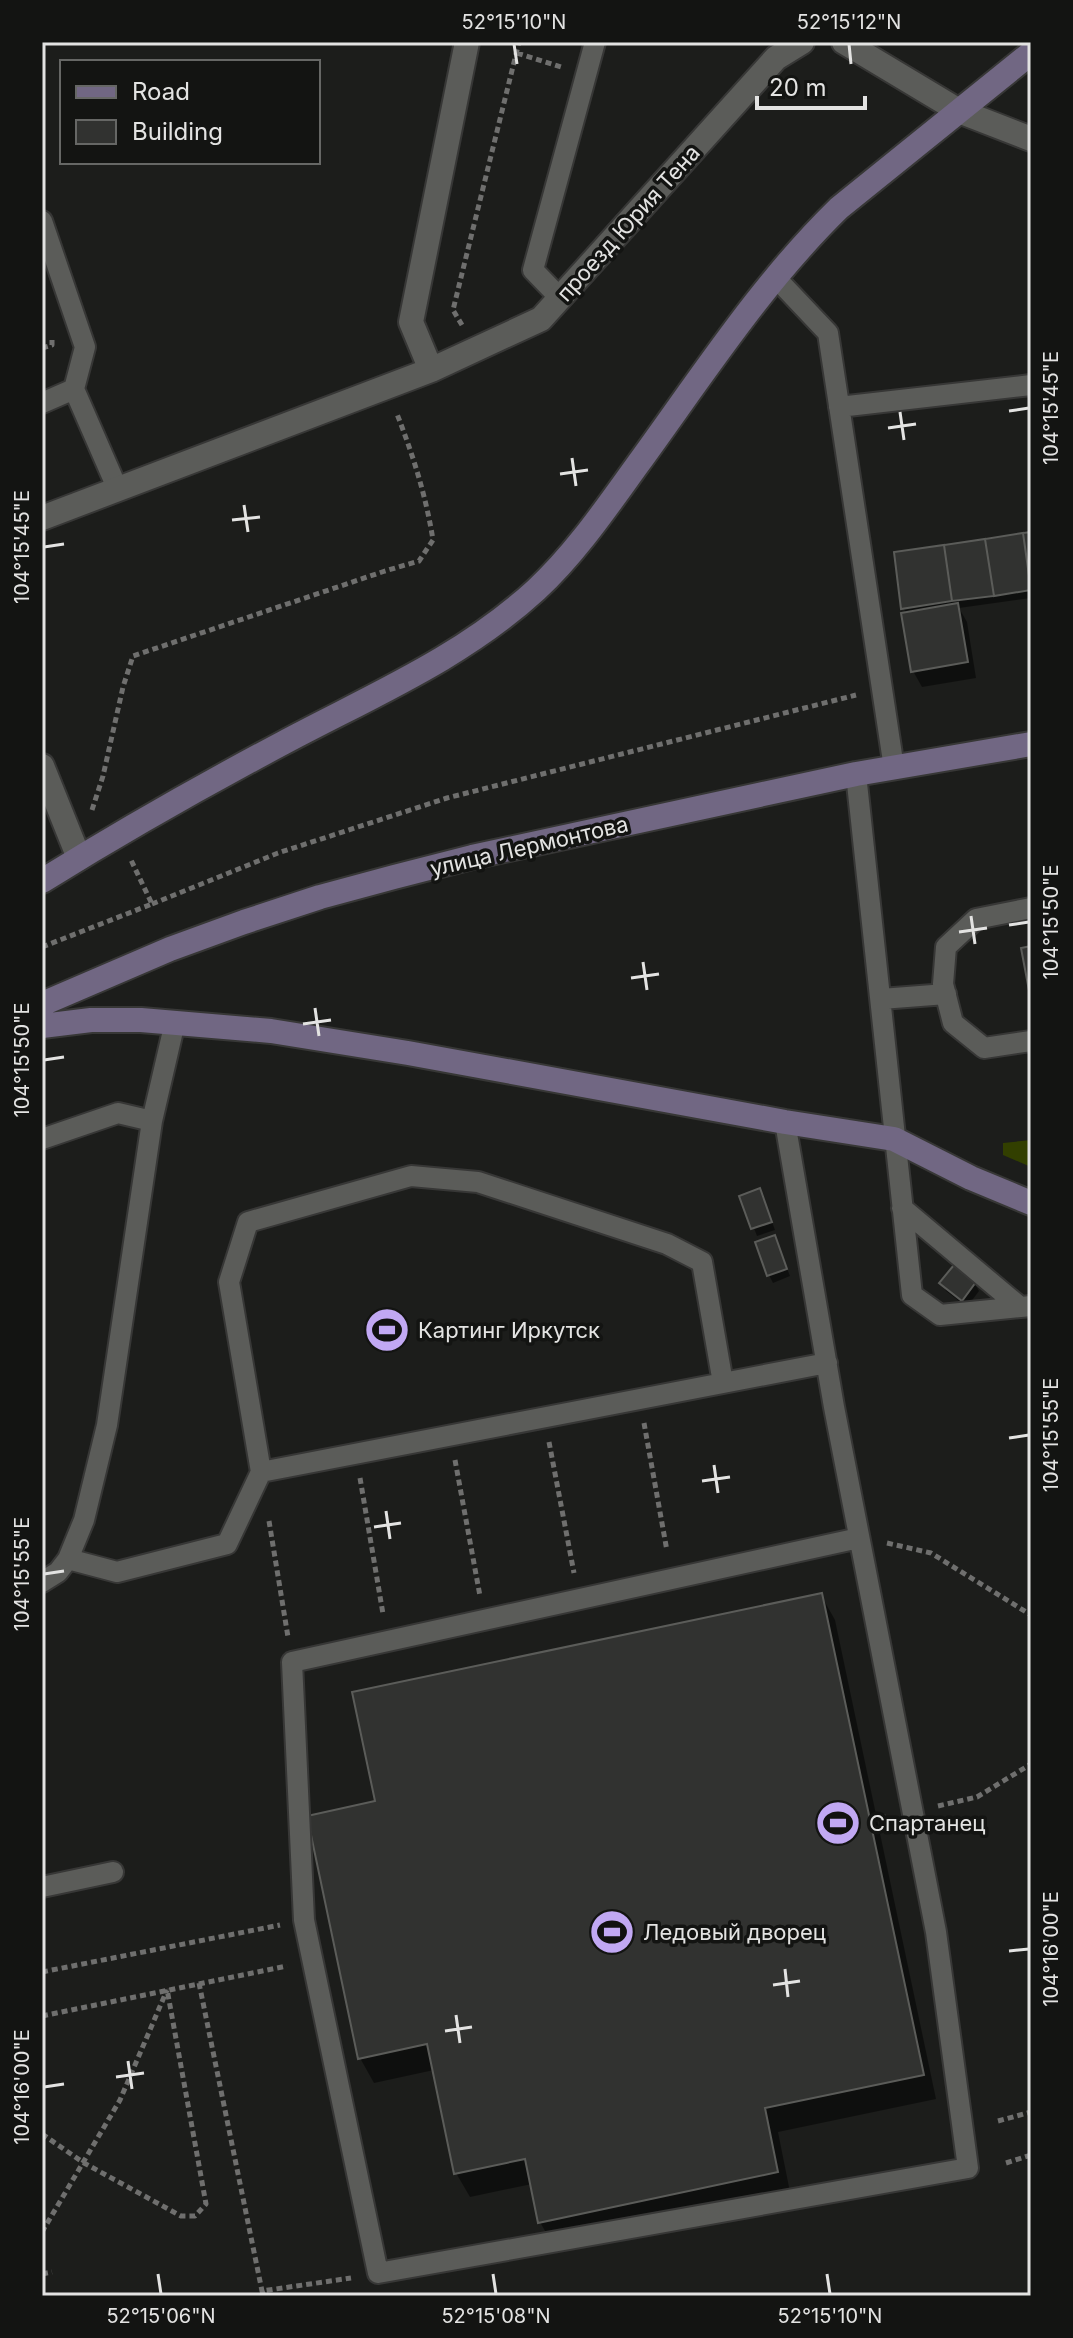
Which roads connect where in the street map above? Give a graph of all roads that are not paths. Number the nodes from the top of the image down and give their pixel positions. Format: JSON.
{"nodes":[{"id":1,"x":467,"y":42,"type":"edge"},
{"id":2,"x":595,"y":42,"type":"edge"},
{"id":3,"x":802,"y":42,"type":"edge"},
{"id":4,"x":844,"y":42,"type":"edge"},
{"id":5,"x":1031,"y":53,"type":"edge"},
{"id":6,"x":959,"y":111,"type":"junction"},
{"id":7,"x":1031,"y":139,"type":"edge"},
{"id":8,"x":42,"y":221,"type":"edge"},
{"id":9,"x":776,"y":278,"type":"junction"},
{"id":10,"x":560,"y":298,"type":"junction"},
{"id":11,"x":431,"y":370,"type":"junction"},
{"id":12,"x":1031,"y":385,"type":"edge"},
{"id":13,"x":74,"y":389,"type":"junction"},
{"id":14,"x":42,"y":403,"type":"edge"},
{"id":15,"x":839,"y":407,"type":"junction"},
{"id":16,"x":118,"y":490,"type":"junction"},
{"id":17,"x":42,"y":518,"type":"edge"},
{"id":18,"x":1031,"y":744,"type":"edge"},
{"id":19,"x":42,"y":766,"type":"edge"},
{"id":20,"x":894,"y":768,"type":"junction"},
{"id":21,"x":856,"y":774,"type":"junction"},
{"id":22,"x":79,"y":858,"type":"junction"},
{"id":23,"x":42,"y":881,"type":"edge"},
{"id":24,"x":1031,"y":908,"type":"edge"},
{"id":25,"x":946,"y":994,"type":"junction"},
{"id":26,"x":881,"y":999,"type":"junction"},
{"id":27,"x":42,"y":1004,"type":"edge"},
{"id":28,"x":175,"y":1022,"type":"junction"},
{"id":29,"x":42,"y":1026,"type":"edge"},
{"id":30,"x":1031,"y":1041,"type":"edge"},
{"id":31,"x":152,"y":1121,"type":"junction"},
{"id":32,"x":785,"y":1122,"type":"junction"},
{"id":33,"x":42,"y":1139,"type":"edge"},
{"id":34,"x":894,"y":1139,"type":"junction"},
{"id":35,"x":971,"y":1178,"type":"junction"},
{"id":36,"x":1031,"y":1203,"type":"edge"},
{"id":37,"x":902,"y":1208,"type":"junction"},
{"id":38,"x":1031,"y":1216,"type":"edge"},
{"id":39,"x":1026,"y":1306,"type":"edge"},
{"id":40,"x":827,"y":1363,"type":"junction"},
{"id":41,"x":723,"y":1383,"type":"junction"},
{"id":42,"x":261,"y":1472,"type":"junction"},
{"id":43,"x":859,"y":1538,"type":"junction"},
{"id":44,"x":68,"y":1559,"type":"junction"},
{"id":45,"x":42,"y":1582,"type":"edge"},
{"id":46,"x":113,"y":1872,"type":"dead end"},
{"id":47,"x":42,"y":1887,"type":"edge"}],
"edges":[{"from":1,"to":11,"type":"street"},
{"from":2,"to":10,"type":"lane"},
{"from":3,"to":10,"type":"street","name":"проезд Юрия Тена"},
{"from":4,"to":6,"type":"street"},
{"from":5,"to":6,"type":"main road"},
{"from":6,"to":7,"type":"street"},
{"from":6,"to":9,"type":"main road"},
{"from":8,"to":13,"type":"lane"},
{"from":9,"to":15,"type":"lane"},
{"from":9,"to":22,"type":"main road"},
{"from":10,"to":11,"type":"street","name":"проезд Юрия Тена"},
{"from":11,"to":16,"type":"street","name":"проезд Юрия Тена"},
{"from":12,"to":15,"type":"lane"},
{"from":13,"to":14,"type":"lane"},
{"from":13,"to":16,"type":"lane"},
{"from":15,"to":20,"type":"lane"},
{"from":16,"to":17,"type":"street","name":"проезд Юрия Тена"},
{"from":18,"to":20,"type":"main road","name":"улица Лермонтова"},
{"from":19,"to":22,"type":"street"},
{"from":20,"to":21,"type":"main road","name":"улица Лермонтова"},
{"from":21,"to":26,"type":"lane"},
{"from":21,"to":27,"type":"main road","name":"улица Лермонтова"},
{"from":22,"to":23,"type":"main road"},
{"from":24,"to":25,"type":"lane"},
{"from":25,"to":26,"type":"lane"},
{"from":25,"to":30,"type":"lane"},
{"from":26,"to":34,"type":"lane"},
{"from":28,"to":29,"type":"main road"},
{"from":28,"to":31,"type":"lane"},
{"from":28,"to":32,"type":"main road"},
{"from":31,"to":33,"type":"lane"},
{"from":31,"to":44,"type":"lane"},
{"from":32,"to":34,"type":"main road"},
{"from":32,"to":40,"type":"lane"},
{"from":34,"to":35,"type":"main road"},
{"from":34,"to":37,"type":"lane"},
{"from":35,"to":36,"type":"main road"},
{"from":35,"to":38,"type":"main road"},
{"from":37,"to":39,"type":"lane"},
{"from":37,"to":39,"type":"lane"},
{"from":40,"to":41,"type":"lane"},
{"from":40,"to":43,"type":"lane"},
{"from":41,"to":42,"type":"lane"},
{"from":41,"to":42,"type":"lane"},
{"from":42,"to":44,"type":"lane"},
{"from":43,"to":43,"type":"lane"},
{"from":44,"to":45,"type":"lane"},
{"from":46,"to":47,"type":"lane"}]}
